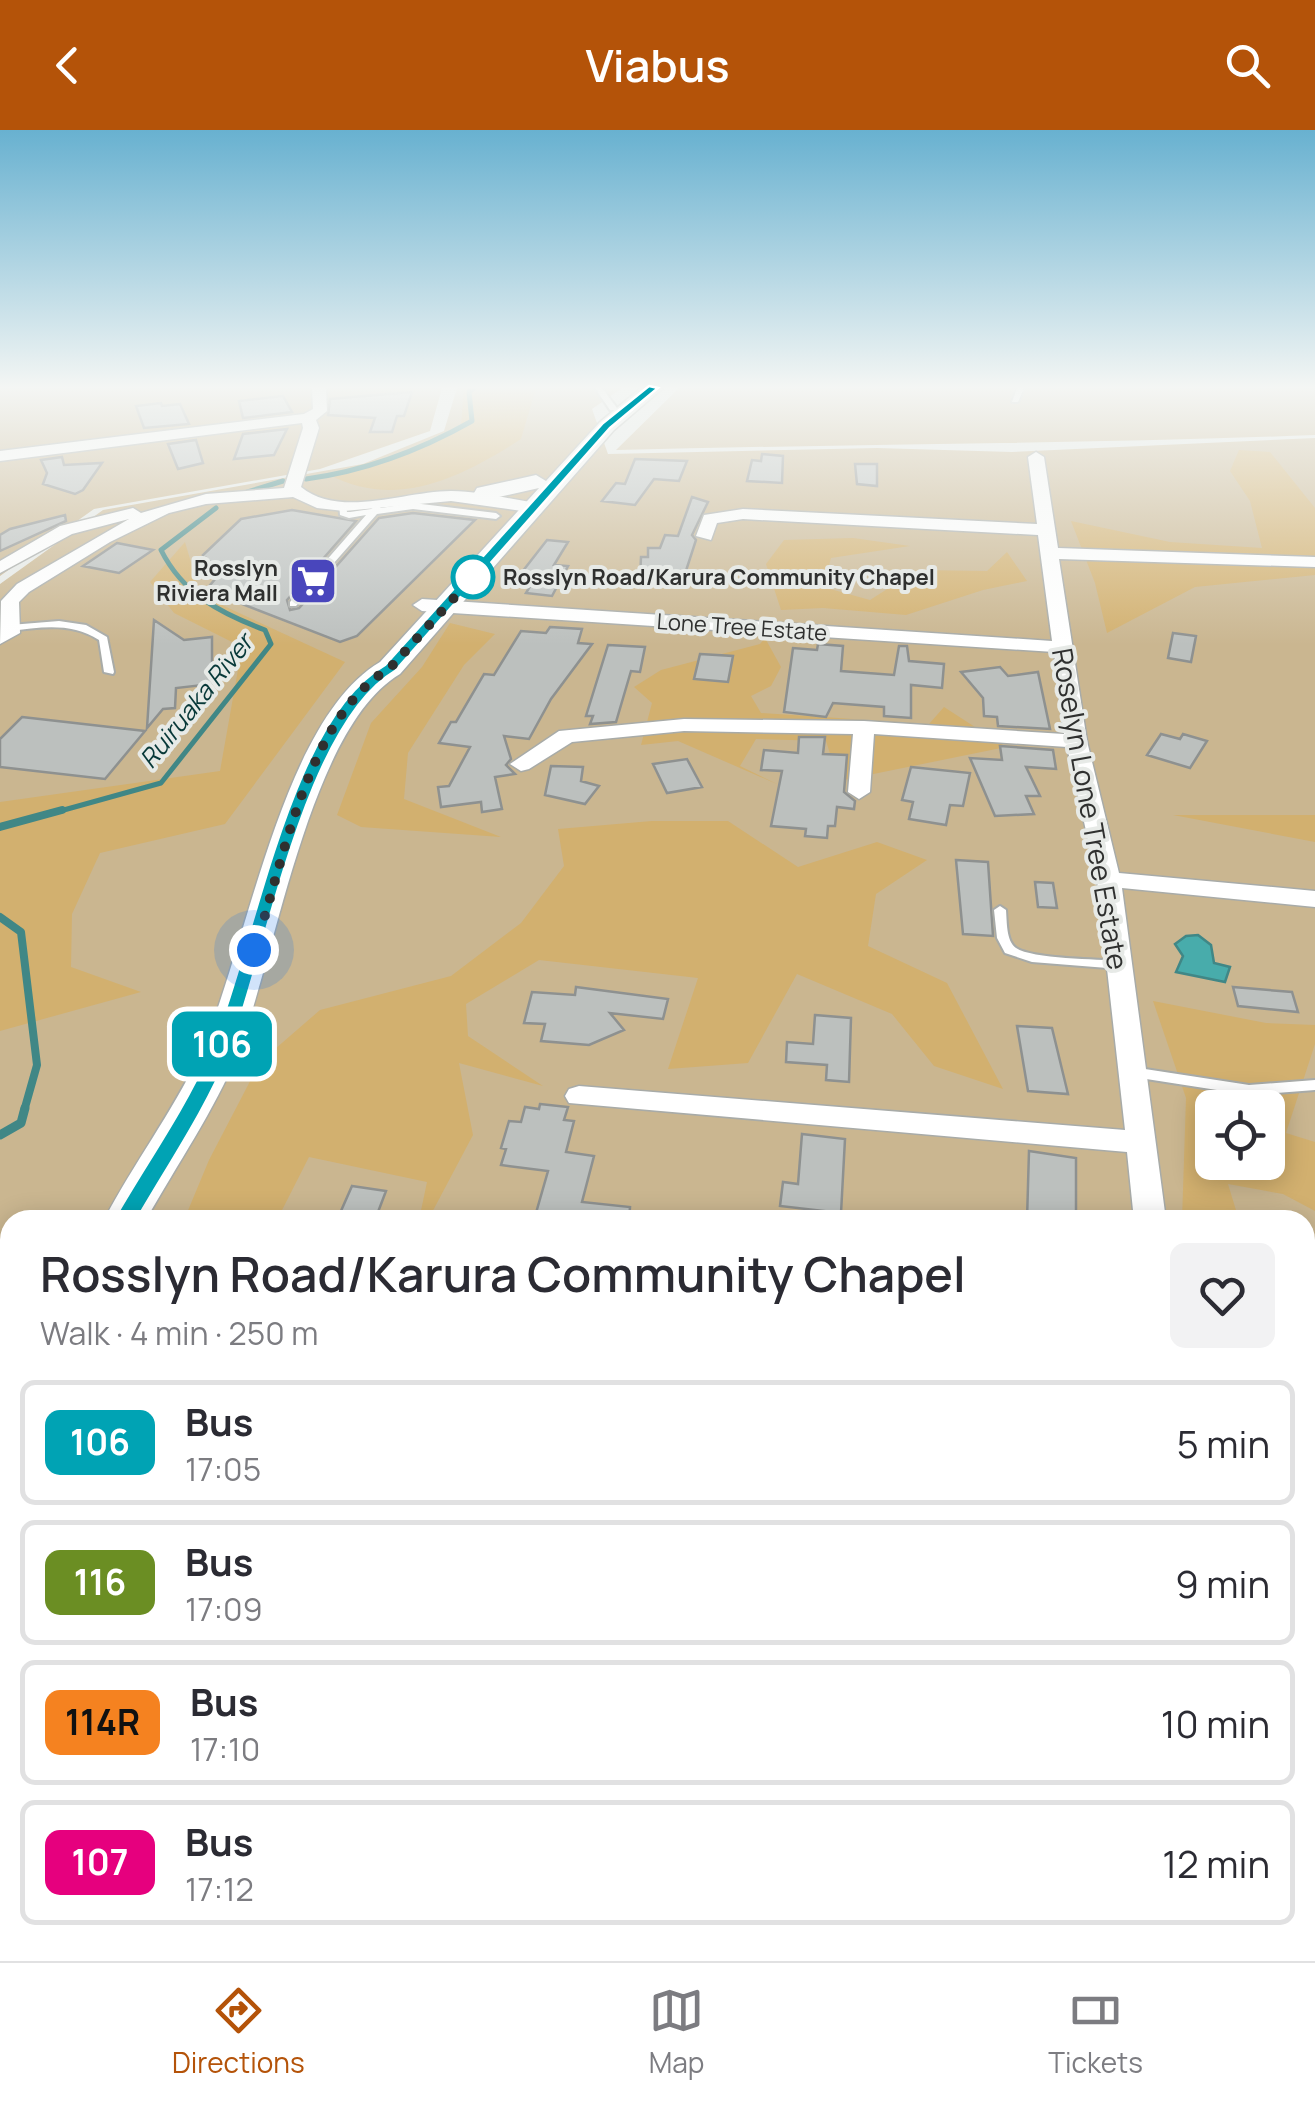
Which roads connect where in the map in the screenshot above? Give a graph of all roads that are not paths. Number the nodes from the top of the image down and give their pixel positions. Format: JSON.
{"nodes":[{"id":1,"x":299,"y":473,"type":"edge"},
{"id":2,"x":541,"y":473,"type":"edge"},
{"id":3,"x":546,"y":473,"type":"edge"},
{"id":4,"x":1038,"y":473,"type":"edge"},
{"id":5,"x":294,"y":492,"type":"junction"},
{"id":6,"x":444,"y":498,"type":"junction"},
{"id":7,"x":509,"y":503,"type":"junction"},
{"id":8,"x":381,"y":504,"type":"junction"},
{"id":9,"x":347,"y":505,"type":"junction"},
{"id":10,"x":149,"y":516,"type":"junction"},
{"id":11,"x":705,"y":536,"type":"dead end"},
{"id":12,"x":1046,"y":542,"type":"junction"},
{"id":13,"x":1315,"y":562,"type":"edge"},
{"id":14,"x":0,"y":568,"type":"edge"},
{"id":15,"x":0,"y":597,"type":"edge"},
{"id":16,"x":292,"y":604,"type":"dead end"},
{"id":17,"x":433,"y":607,"type":"junction"},
{"id":18,"x":5,"y":633,"type":"edge"},
{"id":19,"x":1061,"y":647,"type":"junction"},
{"id":20,"x":109,"y":672,"type":"dead end"},
{"id":21,"x":864,"y":727,"type":"junction"},
{"id":22,"x":1076,"y":741,"type":"junction"},
{"id":23,"x":520,"y":764,"type":"dead end"},
{"id":24,"x":859,"y":792,"type":"dead end"},
{"id":25,"x":1109,"y":879,"type":"junction"},
{"id":26,"x":1315,"y":899,"type":"edge"},
{"id":27,"x":1000,"y":910,"type":"dead end"},
{"id":28,"x":1120,"y":965,"type":"junction"},
{"id":29,"x":1131,"y":1072,"type":"junction"},
{"id":30,"x":1315,"y":1085,"type":"edge"},
{"id":31,"x":579,"y":1096,"type":"dead end"},
{"id":32,"x":1140,"y":1142,"type":"junction"},
{"id":33,"x":131,"y":1210,"type":"edge"},
{"id":34,"x":1149,"y":1210,"type":"edge"}],
"edges":[{"from":1,"to":5,"type":"street"},
{"from":2,"to":7,"type":"main road"},
{"from":3,"to":7,"type":"main road"},
{"from":4,"to":12,"type":"street","name":"Roselyn Lone Tree Estate"},
{"from":5,"to":9,"type":"street"},
{"from":5,"to":10,"type":"street"},
{"from":6,"to":7,"type":"street"},
{"from":6,"to":8,"type":"street"},
{"from":6,"to":9,"type":"street"},
{"from":6,"to":9,"type":"lane"},
{"from":7,"to":17,"type":"main road"},
{"from":7,"to":17,"type":"main road"},
{"from":8,"to":9,"type":"street"},
{"from":8,"to":16,"type":"lane"},
{"from":10,"to":14,"type":"street"},
{"from":10,"to":15,"type":"street"},
{"from":10,"to":18,"type":"street"},
{"from":11,"to":12,"type":"street"},
{"from":12,"to":13,"type":"street"},
{"from":12,"to":19,"type":"street","name":"Roselyn Lone Tree Estate"},
{"from":17,"to":19,"type":"street","name":"Lone Tree Estate"},
{"from":17,"to":33,"type":"main road"},
{"from":18,"to":20,"type":"lane"},
{"from":19,"to":22,"type":"street","name":"Roselyn Lone Tree Estate"},
{"from":21,"to":22,"type":"street"},
{"from":21,"to":23,"type":"street"},
{"from":21,"to":24,"type":"street"},
{"from":22,"to":25,"type":"street","name":"Roselyn Lone Tree Estate"},
{"from":25,"to":26,"type":"street"},
{"from":25,"to":28,"type":"street","name":"Roselyn Lone Tree Estate"},
{"from":27,"to":28,"type":"lane"},
{"from":28,"to":29,"type":"street","name":"Roselyn Lone Tree Estate"},
{"from":29,"to":30,"type":"lane"},
{"from":29,"to":32,"type":"street","name":"Roselyn Lone Tree Estate"},
{"from":31,"to":32,"type":"street"},
{"from":32,"to":34,"type":"street","name":"Roselyn Lone Tree Estate"}]}
